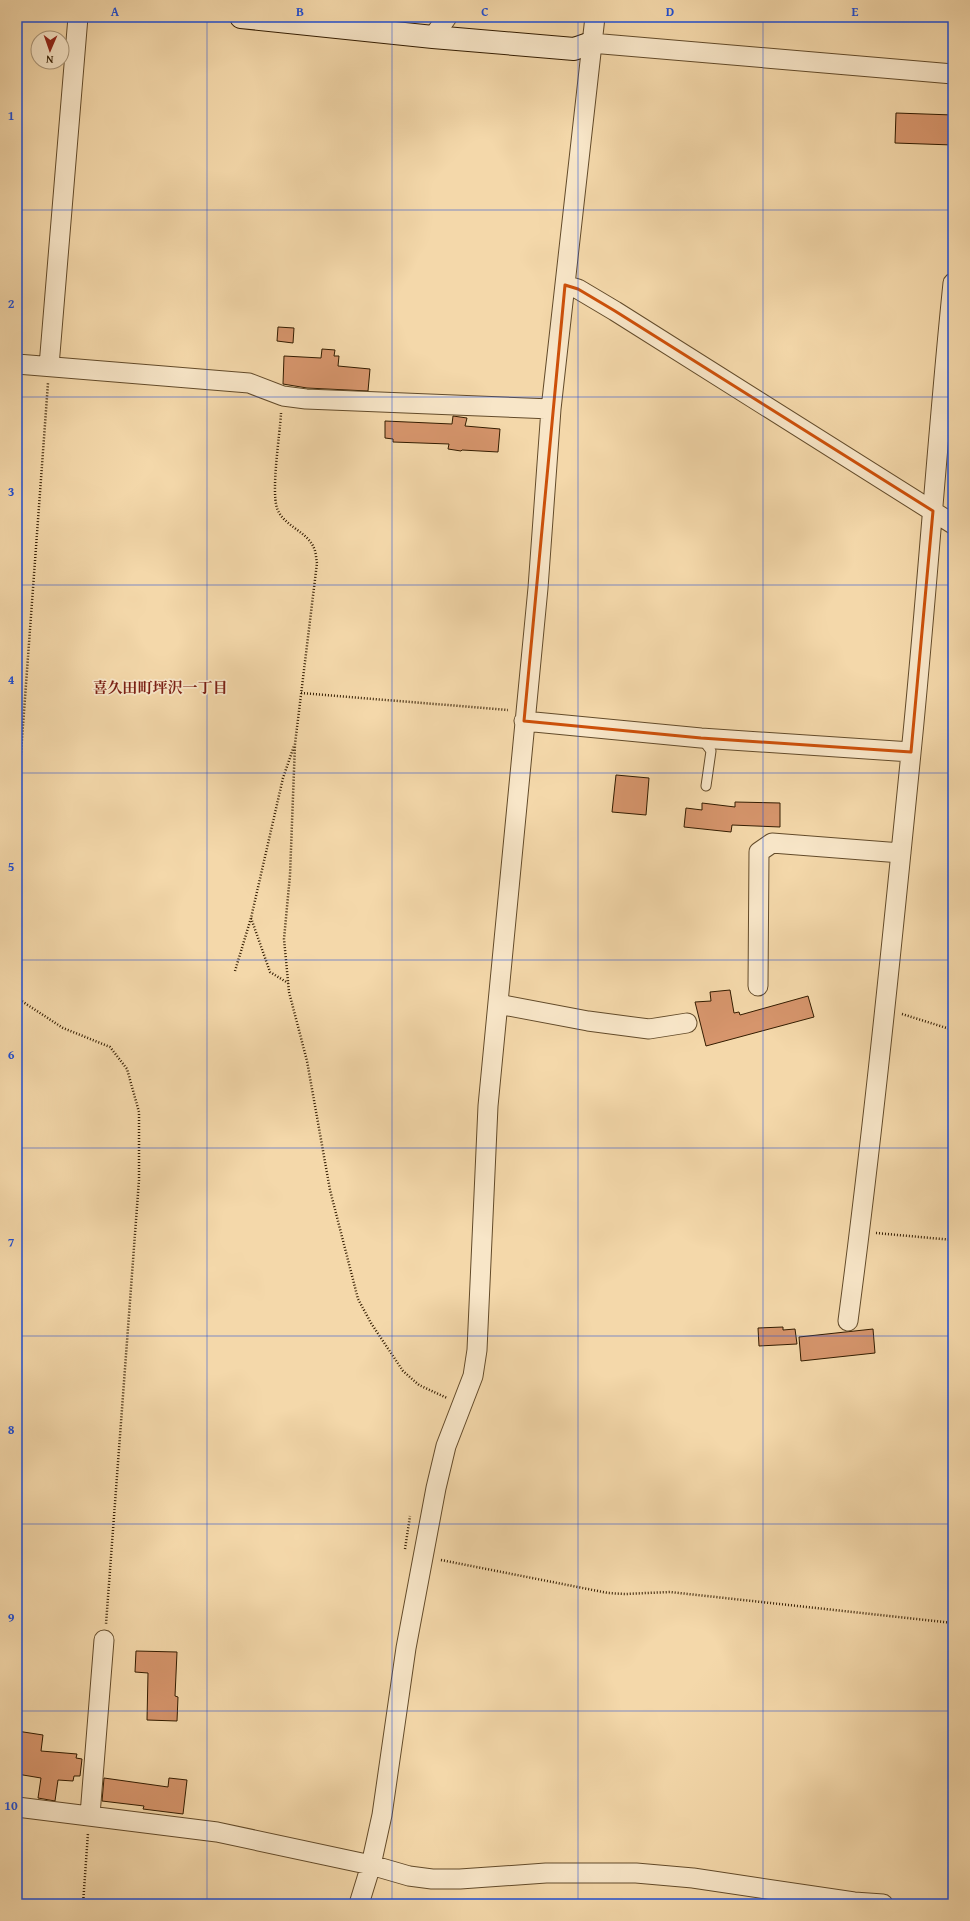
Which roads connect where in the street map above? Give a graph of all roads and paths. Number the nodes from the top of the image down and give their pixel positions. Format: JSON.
{"nodes":[{"id":1,"x":78,"y":17,"type":"edge"},
{"id":2,"x":241,"y":17,"type":"edge"},
{"id":3,"x":448,"y":17,"type":"edge"},
{"id":4,"x":595,"y":17,"type":"edge"},
{"id":5,"x":433,"y":37,"type":"junction"},
{"id":6,"x":591,"y":43,"type":"junction"},
{"id":7,"x":953,"y":74,"type":"edge"},
{"id":8,"x":953,"y":283,"type":"edge"},
{"id":9,"x":565,"y":286,"type":"junction"},
{"id":10,"x":17,"y":364,"type":"edge"},
{"id":11,"x":49,"y":366,"type":"junction"},
{"id":12,"x":283,"y":396,"type":"junction"},
{"id":13,"x":551,"y":409,"type":"junction"},
{"id":14,"x":933,"y":511,"type":"junction"},
{"id":15,"x":953,"y":524,"type":"edge"},
{"id":16,"x":301,"y":693,"type":"junction"},
{"id":17,"x":525,"y":716,"type":"junction"},
{"id":18,"x":701,"y":738,"type":"junction"},
{"id":19,"x":295,"y":744,"type":"junction"},
{"id":20,"x":911,"y":752,"type":"junction"},
{"id":21,"x":17,"y":785,"type":"edge"},
{"id":22,"x":706,"y":786,"type":"dead end"},
{"id":23,"x":900,"y":853,"type":"junction"},
{"id":24,"x":251,"y":918,"type":"junction"},
{"id":25,"x":235,"y":971,"type":"dead end"},
{"id":26,"x":288,"y":983,"type":"junction"},
{"id":27,"x":758,"y":986,"type":"dead end"},
{"id":28,"x":17,"y":998,"type":"edge"},
{"id":29,"x":498,"y":1004,"type":"junction"},
{"id":30,"x":885,"y":1009,"type":"junction"},
{"id":31,"x":687,"y":1023,"type":"dead end"},
{"id":32,"x":953,"y":1030,"type":"edge"},
{"id":33,"x":860,"y":1231,"type":"junction"},
{"id":34,"x":953,"y":1240,"type":"edge"},
{"id":35,"x":848,"y":1321,"type":"dead end"},
{"id":36,"x":463,"y":1400,"type":"junction"},
{"id":37,"x":423,"y":1556,"type":"junction"},
{"id":38,"x":953,"y":1623,"type":"edge"},
{"id":39,"x":104,"y":1640,"type":"joint"},
{"id":40,"x":17,"y":1807,"type":"edge"},
{"id":41,"x":90,"y":1815,"type":"junction"},
{"id":42,"x":371,"y":1865,"type":"junction"},
{"id":43,"x":83,"y":1904,"type":"edge"},
{"id":44,"x":359,"y":1904,"type":"edge"},
{"id":45,"x":883,"y":1904,"type":"edge"}],
"edges":[{"from":1,"to":11,"type":"street"},
{"from":2,"to":5,"type":"street"},
{"from":3,"to":5,"type":"street"},
{"from":4,"to":6,"type":"street"},
{"from":5,"to":6,"type":"street"},
{"from":6,"to":7,"type":"street"},
{"from":6,"to":9,"type":"street"},
{"from":8,"to":14,"type":"street"},
{"from":9,"to":13,"type":"street"},
{"from":9,"to":14,"type":"street"},
{"from":10,"to":11,"type":"street"},
{"from":11,"to":12,"type":"street"},
{"from":11,"to":21,"type":"path"},
{"from":12,"to":13,"type":"street"},
{"from":12,"to":16,"type":"path"},
{"from":13,"to":17,"type":"street"},
{"from":14,"to":15,"type":"street"},
{"from":14,"to":20,"type":"street"},
{"from":16,"to":17,"type":"path"},
{"from":16,"to":19,"type":"path"},
{"from":17,"to":18,"type":"street"},
{"from":17,"to":29,"type":"street"},
{"from":18,"to":20,"type":"street"},
{"from":18,"to":22,"type":"lane"},
{"from":19,"to":24,"type":"path"},
{"from":19,"to":26,"type":"path"},
{"from":20,"to":23,"type":"street"},
{"from":23,"to":27,"type":"street"},
{"from":23,"to":30,"type":"street"},
{"from":24,"to":25,"type":"path"},
{"from":24,"to":26,"type":"path"},
{"from":26,"to":36,"type":"path"},
{"from":28,"to":39,"type":"path"},
{"from":29,"to":31,"type":"street"},
{"from":29,"to":36,"type":"street"},
{"from":30,"to":32,"type":"path"},
{"from":30,"to":33,"type":"street"},
{"from":33,"to":34,"type":"path"},
{"from":33,"to":35,"type":"street"},
{"from":36,"to":37,"type":"street"},
{"from":37,"to":38,"type":"path"},
{"from":37,"to":42,"type":"street"},
{"from":39,"to":41,"type":"street"},
{"from":40,"to":41,"type":"street"},
{"from":41,"to":42,"type":"street"},
{"from":41,"to":43,"type":"path"},
{"from":42,"to":44,"type":"street"},
{"from":42,"to":45,"type":"street"}]}
